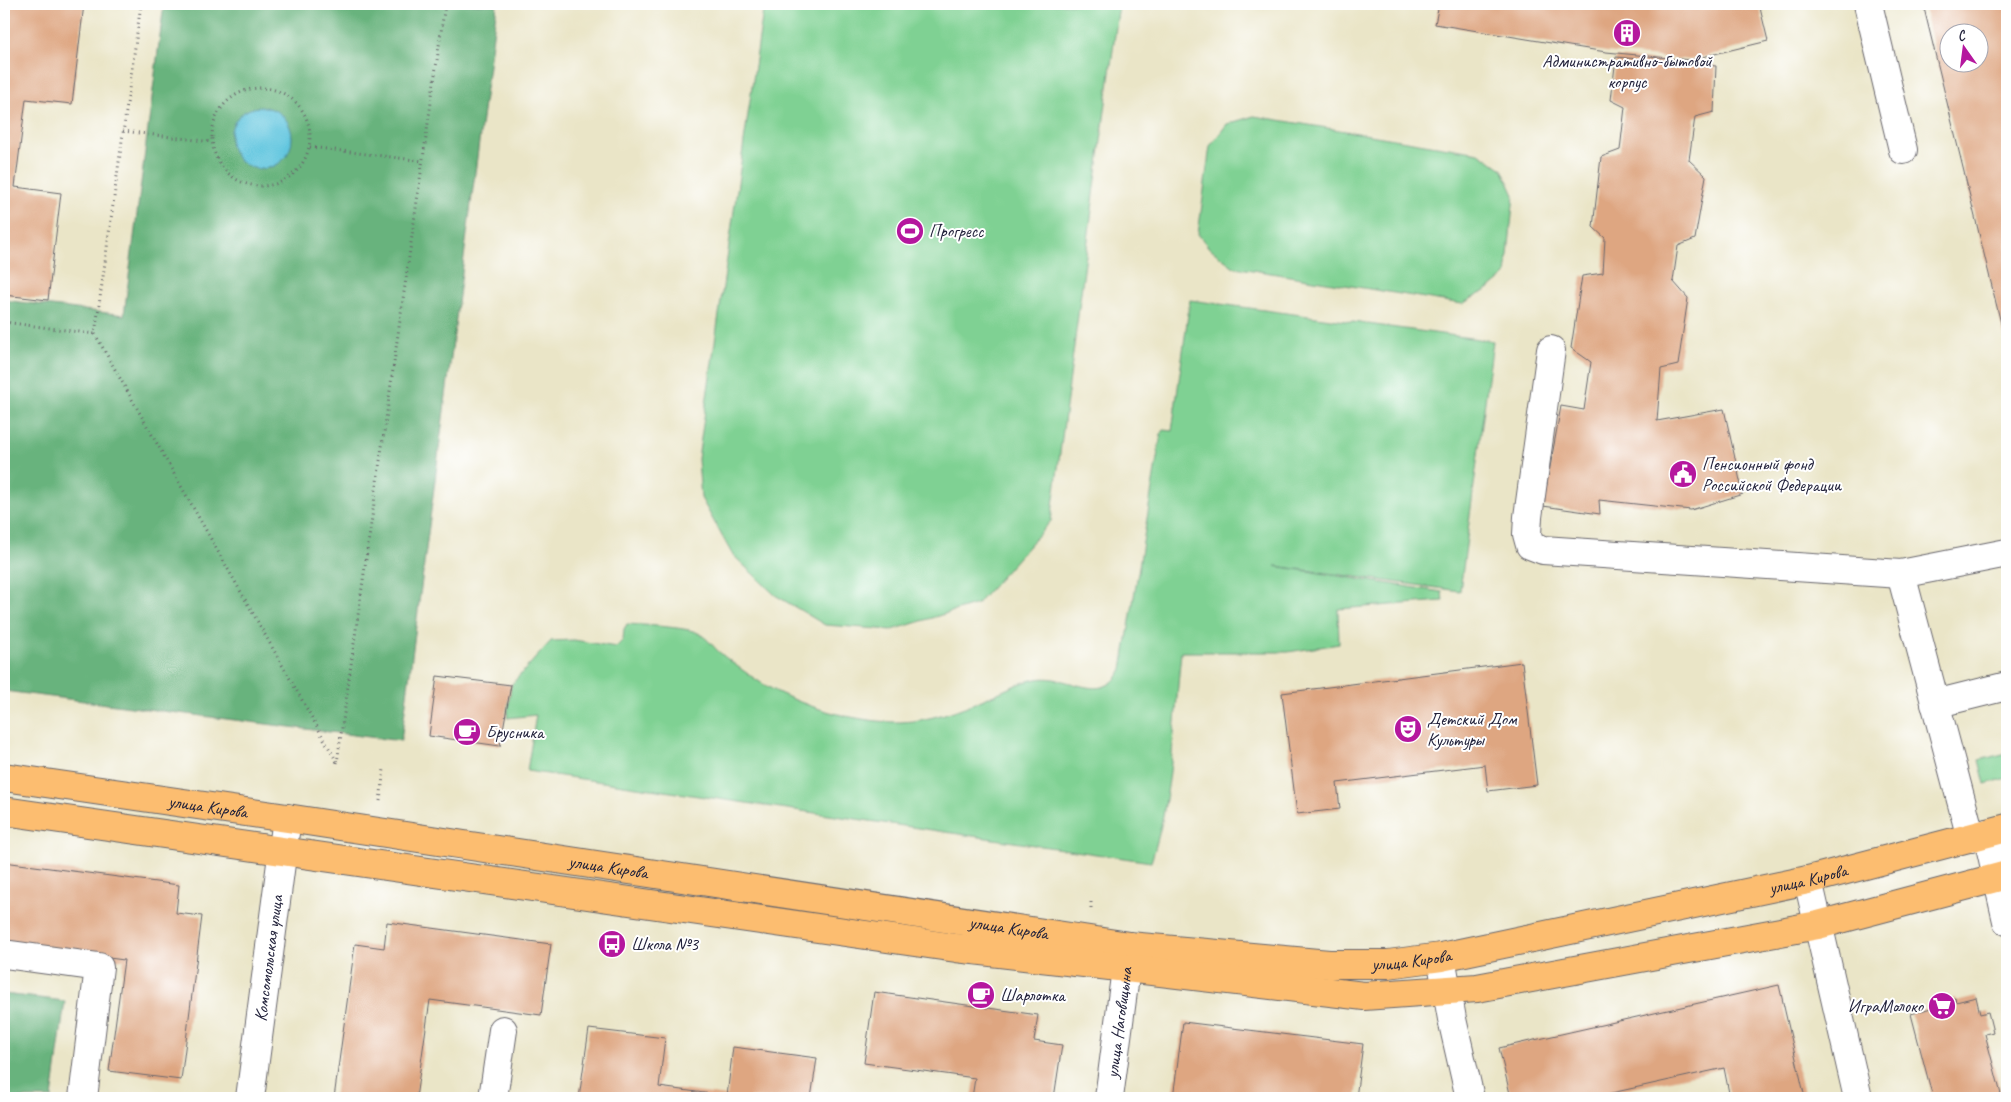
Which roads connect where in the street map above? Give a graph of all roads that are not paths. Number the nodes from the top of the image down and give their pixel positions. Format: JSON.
{"nodes":[{"id":1,"x":1868,"y":4,"type":"edge"},
{"id":2,"x":1903,"y":150,"type":"dead end"},
{"id":3,"x":1551,"y":350,"type":"dead end"},
{"id":4,"x":2007,"y":553,"type":"edge"},
{"id":5,"x":1901,"y":574,"type":"junction"},
{"id":6,"x":2007,"y":686,"type":"edge"},
{"id":7,"x":1936,"y":704,"type":"junction"},
{"id":8,"x":4,"y":777,"type":"edge"},
{"id":9,"x":4,"y":811,"type":"edge"},
{"id":10,"x":287,"y":818,"type":"junction"},
{"id":11,"x":1988,"y":833,"type":"edge"},
{"id":12,"x":283,"y":852,"type":"junction"},
{"id":13,"x":2002,"y":876,"type":"edge"},
{"id":14,"x":1808,"y":880,"type":"junction"},
{"id":15,"x":2007,"y":922,"type":"edge"},
{"id":16,"x":1818,"y":926,"type":"junction"},
{"id":17,"x":4,"y":954,"type":"edge"},
{"id":18,"x":1127,"y":957,"type":"junction"},
{"id":19,"x":1441,"y":957,"type":"junction"},
{"id":20,"x":1446,"y":990,"type":"junction"},
{"id":21,"x":503,"y":1030,"type":"dead end"},
{"id":22,"x":83,"y":1098,"type":"edge"},
{"id":23,"x":250,"y":1098,"type":"edge"},
{"id":24,"x":493,"y":1098,"type":"edge"},
{"id":25,"x":1109,"y":1098,"type":"edge"},
{"id":26,"x":1470,"y":1098,"type":"edge"},
{"id":27,"x":1858,"y":1098,"type":"edge"}],
"edges":[{"from":1,"to":2,"type":"street"},
{"from":3,"to":5,"type":"street"},
{"from":4,"to":5,"type":"street"},
{"from":5,"to":7,"type":"street"},
{"from":6,"to":7,"type":"street"},
{"from":7,"to":11,"type":"street"},
{"from":8,"to":10,"type":"main road","name":"улица Кирова"},
{"from":9,"to":12,"type":"main road","name":"улица Кирова"},
{"from":10,"to":12,"type":"street","name":"Комсомольская улица"},
{"from":10,"to":18,"type":"main road","name":"улица Кирова"},
{"from":11,"to":13,"type":"street"},
{"from":11,"to":14,"type":"main road","name":"улица Кирова"},
{"from":12,"to":18,"type":"main road","name":"улица Кирова"},
{"from":12,"to":23,"type":"street","name":"Комсомольская улица"},
{"from":13,"to":15,"type":"street"},
{"from":13,"to":16,"type":"main road","name":"улица Кирова"},
{"from":14,"to":16,"type":"street"},
{"from":14,"to":19,"type":"main road","name":"улица Кирова"},
{"from":16,"to":20,"type":"main road","name":"улица Кирова"},
{"from":16,"to":27,"type":"street"},
{"from":17,"to":22,"type":"street"},
{"from":18,"to":19,"type":"main road","name":"улица Кирова"},
{"from":18,"to":20,"type":"main road","name":"улица Кирова"},
{"from":18,"to":25,"type":"street","name":"улица Наговицына"},
{"from":19,"to":20,"type":"street"},
{"from":20,"to":26,"type":"street"},
{"from":21,"to":24,"type":"street"}]}
